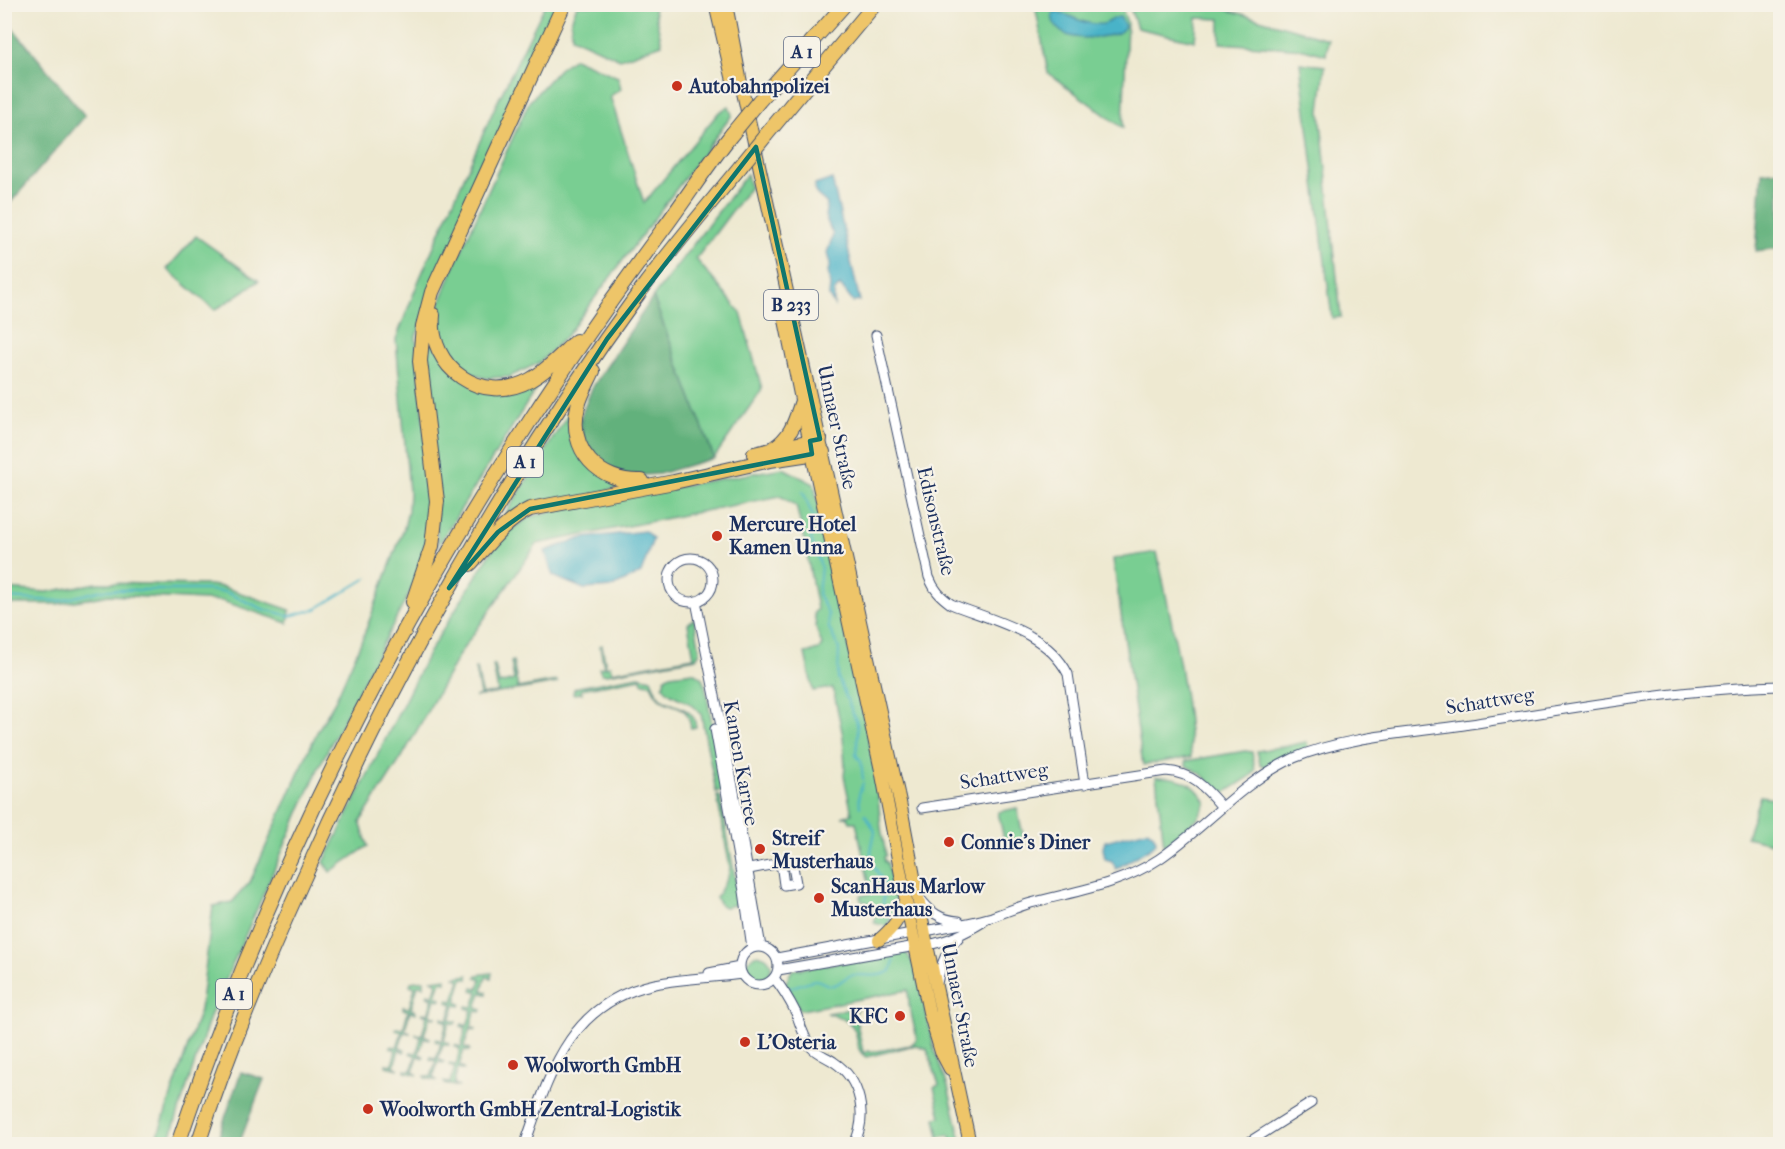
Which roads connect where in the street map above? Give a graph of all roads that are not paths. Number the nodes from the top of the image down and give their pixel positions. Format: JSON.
{"nodes":[{"id":1,"x":564,"y":4,"type":"edge"},
{"id":2,"x":571,"y":4,"type":"edge"},
{"id":3,"x":716,"y":4,"type":"edge"},
{"id":4,"x":726,"y":4,"type":"edge"},
{"id":5,"x":845,"y":4,"type":"edge"},
{"id":6,"x":875,"y":4,"type":"edge"},
{"id":7,"x":591,"y":327,"type":"junction"},
{"id":8,"x":876,"y":334,"type":"dead end"},
{"id":9,"x":607,"y":339,"type":"junction"},
{"id":10,"x":802,"y":401,"type":"junction"},
{"id":11,"x":816,"y":446,"type":"junction"},
{"id":12,"x":770,"y":451,"type":"junction"},
{"id":13,"x":449,"y":588,"type":"junction"},
{"id":14,"x":696,"y":601,"type":"junction"},
{"id":15,"x":402,"y":635,"type":"junction"},
{"id":16,"x":1780,"y":686,"type":"edge"},
{"id":17,"x":1085,"y":784,"type":"junction"},
{"id":18,"x":1221,"y":806,"type":"junction"},
{"id":19,"x":922,"y":808,"type":"dead end"},
{"id":20,"x":781,"y":863,"type":"dead end"},
{"id":21,"x":744,"y":870,"type":"junction"},
{"id":22,"x":918,"y":897,"type":"junction"},
{"id":23,"x":906,"y":900,"type":"junction"},
{"id":24,"x":990,"y":917,"type":"junction"},
{"id":25,"x":968,"y":922,"type":"junction"},
{"id":26,"x":925,"y":931,"type":"junction"},
{"id":27,"x":912,"y":933,"type":"junction"},
{"id":28,"x":962,"y":934,"type":"junction"},
{"id":29,"x":879,"y":940,"type":"junction"},
{"id":30,"x":922,"y":945,"type":"junction"},
{"id":31,"x":756,"y":948,"type":"junction"},
{"id":32,"x":777,"y":958,"type":"junction"},
{"id":33,"x":741,"y":970,"type":"junction"},
{"id":34,"x":773,"y":977,"type":"junction"},
{"id":35,"x":936,"y":985,"type":"junction"},
{"id":36,"x":956,"y":1081,"type":"junction"},
{"id":37,"x":1311,"y":1103,"type":"dead end"},
{"id":38,"x":178,"y":1144,"type":"edge"},
{"id":39,"x":198,"y":1144,"type":"edge"},
{"id":40,"x":525,"y":1144,"type":"edge"},
{"id":41,"x":854,"y":1144,"type":"edge"},
{"id":42,"x":970,"y":1144,"type":"edge"},
{"id":43,"x":1246,"y":1144,"type":"edge"}],
"edges":[{"from":1,"to":15,"type":"highway"},
{"from":2,"to":7,"type":"highway"},
{"from":3,"to":10,"type":"main road","name":"Unnaer Straße","number":"B 233"},
{"from":4,"to":11,"type":"main road","name":"Unnaer Straße","number":"B 233"},
{"from":5,"to":7,"type":"highway","number":"A 1","bridge":true},
{"from":6,"to":9,"type":"highway","number":"A 1","bridge":true},
{"from":7,"to":15,"type":"highway","number":"A 1"},
{"from":8,"to":17,"type":"street","name":"Edisonstraße"},
{"from":9,"to":12,"type":"highway"},
{"from":9,"to":13,"type":"highway","number":"A 1"},
{"from":10,"to":11,"type":"main road","name":"Unnaer Straße","number":"B 233"},
{"from":10,"to":12,"type":"highway"},
{"from":11,"to":12,"type":"highway"},
{"from":11,"to":13,"type":"highway"},
{"from":11,"to":22,"type":"main road","name":"Unnaer Straße"},
{"from":11,"to":23,"type":"main road","name":"Unnaer Straße"},
{"from":13,"to":39,"type":"highway","number":"A 1"},
{"from":14,"to":14,"type":"street"},
{"from":14,"to":21,"type":"street","name":"Kamen Karree"},
{"from":15,"to":38,"type":"highway","number":"A 1"},
{"from":16,"to":18,"type":"street","name":"Schattweg"},
{"from":17,"to":18,"type":"street","name":"Schattweg"},
{"from":17,"to":19,"type":"street","name":"Schattweg"},
{"from":18,"to":24,"type":"street","name":"Schattweg"},
{"from":20,"to":21,"type":"street"},
{"from":21,"to":31,"type":"street","name":"Kamen Karree"},
{"from":22,"to":25,"type":"street","name":"Schattweg"},
{"from":22,"to":26,"type":"main road","name":"Unnaer Straße"},
{"from":23,"to":27,"type":"main road","name":"Unnaer Straße"},
{"from":23,"to":29,"type":"main road"},
{"from":24,"to":25,"type":"street","name":"Schattweg"},
{"from":24,"to":28,"type":"street","name":"Schattweg"},
{"from":25,"to":26,"type":"street","name":"Schattweg"},
{"from":26,"to":27,"type":"main road"},
{"from":26,"to":30,"type":"main road","name":"Unnaer Straße"},
{"from":27,"to":29,"type":"street"},
{"from":27,"to":30,"type":"main road","name":"Unnaer Straße"},
{"from":28,"to":30,"type":"street","name":"Schattweg"},
{"from":28,"to":35,"type":"street","name":"Schattweg"},
{"from":29,"to":32,"type":"street"},
{"from":30,"to":34,"type":"street"},
{"from":30,"to":35,"type":"main road","name":"Unnaer Straße"},
{"from":30,"to":36,"type":"main road","name":"Unnaer Straße"},
{"from":31,"to":32,"type":"street"},
{"from":31,"to":33,"type":"street"},
{"from":32,"to":34,"type":"street"},
{"from":33,"to":34,"type":"street"},
{"from":33,"to":40,"type":"street"},
{"from":34,"to":41,"type":"street"},
{"from":35,"to":36,"type":"main road","name":"Unnaer Straße"},
{"from":36,"to":42,"type":"main road"},
{"from":37,"to":43,"type":"street"}]}
